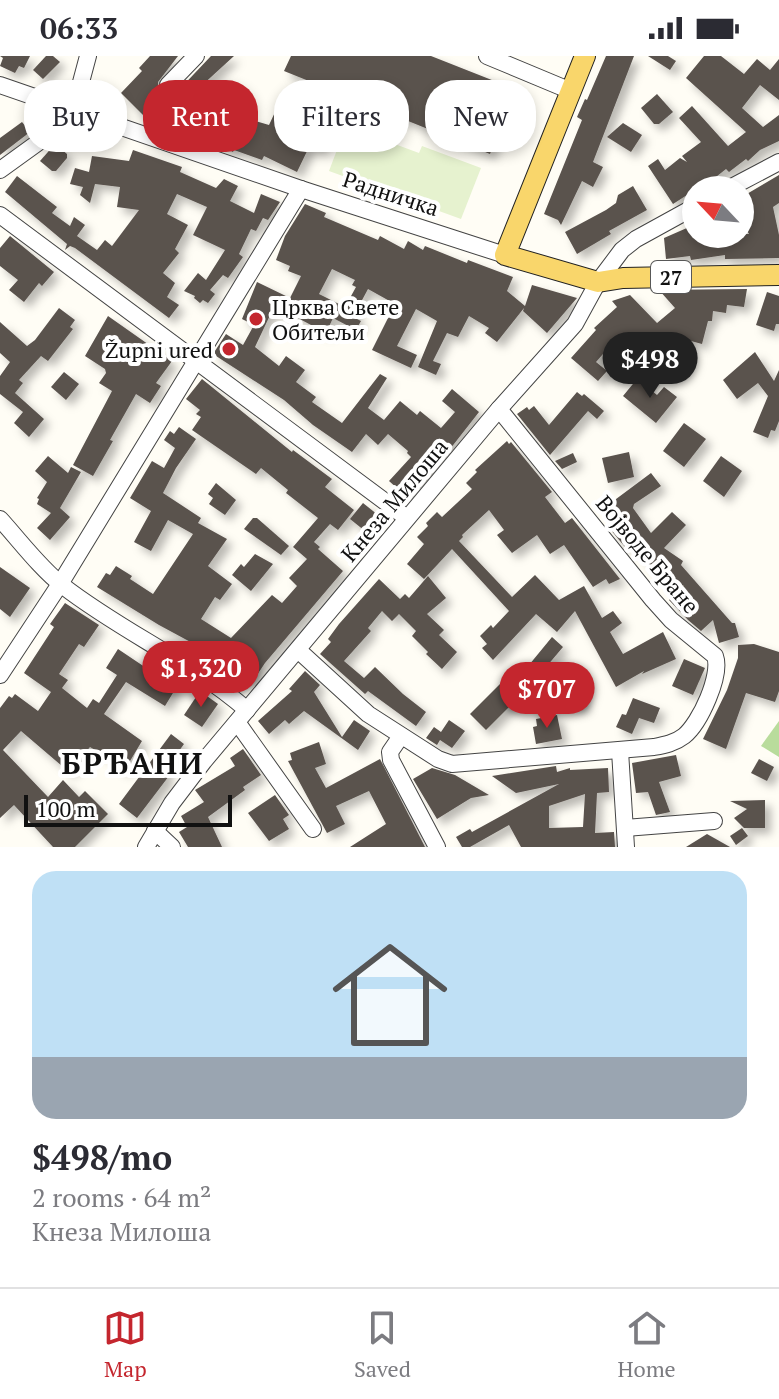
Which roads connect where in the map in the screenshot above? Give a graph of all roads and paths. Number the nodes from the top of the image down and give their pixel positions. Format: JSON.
{"nodes":[{"id":1,"x":88,"y":56,"type":"edge"},
{"id":2,"x":196,"y":56,"type":"edge"},
{"id":3,"x":487,"y":56,"type":"edge"},
{"id":4,"x":585,"y":56,"type":"edge"},
{"id":5,"x":82,"y":80,"type":"edge"},
{"id":6,"x":173,"y":80,"type":"edge"},
{"id":7,"x":0,"y":85,"type":"edge"},
{"id":8,"x":571,"y":91,"type":"junction"},
{"id":9,"x":24,"y":94,"type":"edge"},
{"id":10,"x":127,"y":130,"type":"edge"},
{"id":11,"x":25,"y":152,"type":"edge"},
{"id":12,"x":779,"y":162,"type":"edge"},
{"id":13,"x":0,"y":170,"type":"edge"},
{"id":14,"x":752,"y":176,"type":"edge"},
{"id":15,"x":301,"y":189,"type":"junction"},
{"id":16,"x":682,"y":214,"type":"edge"},
{"id":17,"x":0,"y":215,"type":"edge"},
{"id":18,"x":505,"y":255,"type":"junction"},
{"id":19,"x":779,"y":275,"type":"edge"},
{"id":20,"x":598,"y":282,"type":"junction"},
{"id":21,"x":197,"y":361,"type":"junction"},
{"id":22,"x":499,"y":409,"type":"junction"},
{"id":23,"x":407,"y":518,"type":"junction"},
{"id":24,"x":0,"y":519,"type":"edge"},
{"id":25,"x":60,"y":584,"type":"junction"},
{"id":26,"x":298,"y":650,"type":"junction"},
{"id":27,"x":0,"y":675,"type":"edge"},
{"id":28,"x":242,"y":716,"type":"junction"},
{"id":29,"x":401,"y":736,"type":"junction"},
{"id":30,"x":620,"y":751,"type":"junction"},
{"id":31,"x":714,"y":821,"type":"dead end"},
{"id":32,"x":625,"y":828,"type":"junction"},
{"id":33,"x":313,"y":829,"type":"dead end"},
{"id":34,"x":155,"y":831,"type":"junction"},
{"id":35,"x":146,"y":847,"type":"edge"},
{"id":36,"x":172,"y":847,"type":"edge"},
{"id":37,"x":437,"y":847,"type":"edge"},
{"id":38,"x":626,"y":847,"type":"edge"}],
"edges":[{"from":1,"to":5,"type":"street"},
{"from":2,"to":6,"type":"street"},
{"from":3,"to":8,"type":"street"},
{"from":4,"to":8,"type":"main road"},
{"from":7,"to":9,"type":"street","name":"Радничка"},
{"from":8,"to":18,"type":"main road"},
{"from":10,"to":15,"type":"street","name":"Радничка"},
{"from":11,"to":13,"type":"street"},
{"from":12,"to":14,"type":"street"},
{"from":15,"to":18,"type":"street","name":"Радничка"},
{"from":15,"to":21,"type":"street"},
{"from":16,"to":20,"type":"street","name":"Кнеза Милоша"},
{"from":17,"to":21,"type":"street"},
{"from":18,"to":20,"type":"main road","name":"Радничка","number":"27"},
{"from":19,"to":20,"type":"main road","name":"Радничка","number":"27"},
{"from":20,"to":22,"type":"street","name":"Кнеза Милоша"},
{"from":21,"to":23,"type":"street"},
{"from":21,"to":25,"type":"street"},
{"from":22,"to":23,"type":"street","name":"Кнеза Милоша"},
{"from":22,"to":30,"type":"street","name":"Војводе Бране"},
{"from":23,"to":26,"type":"street","name":"Кнеза Милоша"},
{"from":24,"to":25,"type":"street"},
{"from":25,"to":27,"type":"street"},
{"from":25,"to":28,"type":"street"},
{"from":26,"to":28,"type":"street","name":"Кнеза Милоша"},
{"from":26,"to":29,"type":"street","name":"Војводе Бране"},
{"from":28,"to":33,"type":"street"},
{"from":28,"to":34,"type":"street","name":"Кнеза Милоша"},
{"from":29,"to":30,"type":"street","name":"Војводе Бране"},
{"from":29,"to":37,"type":"street"},
{"from":30,"to":32,"type":"street"},
{"from":31,"to":32,"type":"street"},
{"from":32,"to":38,"type":"street"},
{"from":34,"to":35,"type":"street","name":"Кнеза Милоша"},
{"from":34,"to":36,"type":"street"}]}
